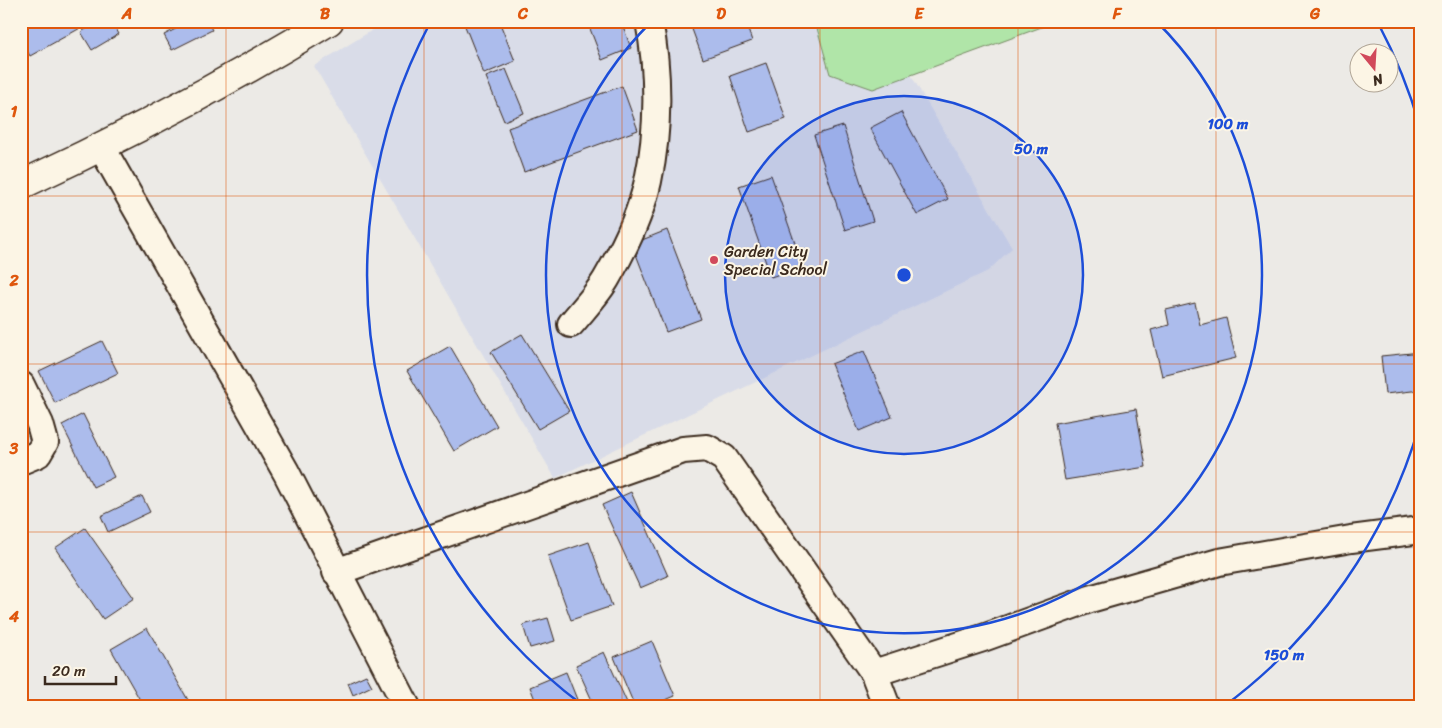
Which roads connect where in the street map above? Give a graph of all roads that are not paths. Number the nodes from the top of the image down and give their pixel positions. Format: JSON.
{"nodes":[{"id":1,"x":329,"y":21,"type":"edge"},
{"id":2,"x":649,"y":21,"type":"edge"},
{"id":3,"x":102,"y":148,"type":"junction"},
{"id":4,"x":21,"y":185,"type":"edge"},
{"id":5,"x":571,"y":324,"type":"dead end"},
{"id":6,"x":21,"y":384,"type":"edge"},
{"id":7,"x":21,"y":461,"type":"edge"},
{"id":8,"x":1421,"y":530,"type":"edge"},
{"id":9,"x":336,"y":572,"type":"junction"},
{"id":10,"x":874,"y":672,"type":"junction"},
{"id":11,"x":407,"y":707,"type":"edge"},
{"id":12,"x":888,"y":707,"type":"edge"}],
"edges":[{"from":1,"to":3,"type":"street"},
{"from":2,"to":5,"type":"street"},
{"from":3,"to":4,"type":"street"},
{"from":3,"to":9,"type":"street"},
{"from":6,"to":7,"type":"street"},
{"from":8,"to":10,"type":"street"},
{"from":9,"to":10,"type":"street"},
{"from":9,"to":11,"type":"street"},
{"from":10,"to":12,"type":"street"}]}
